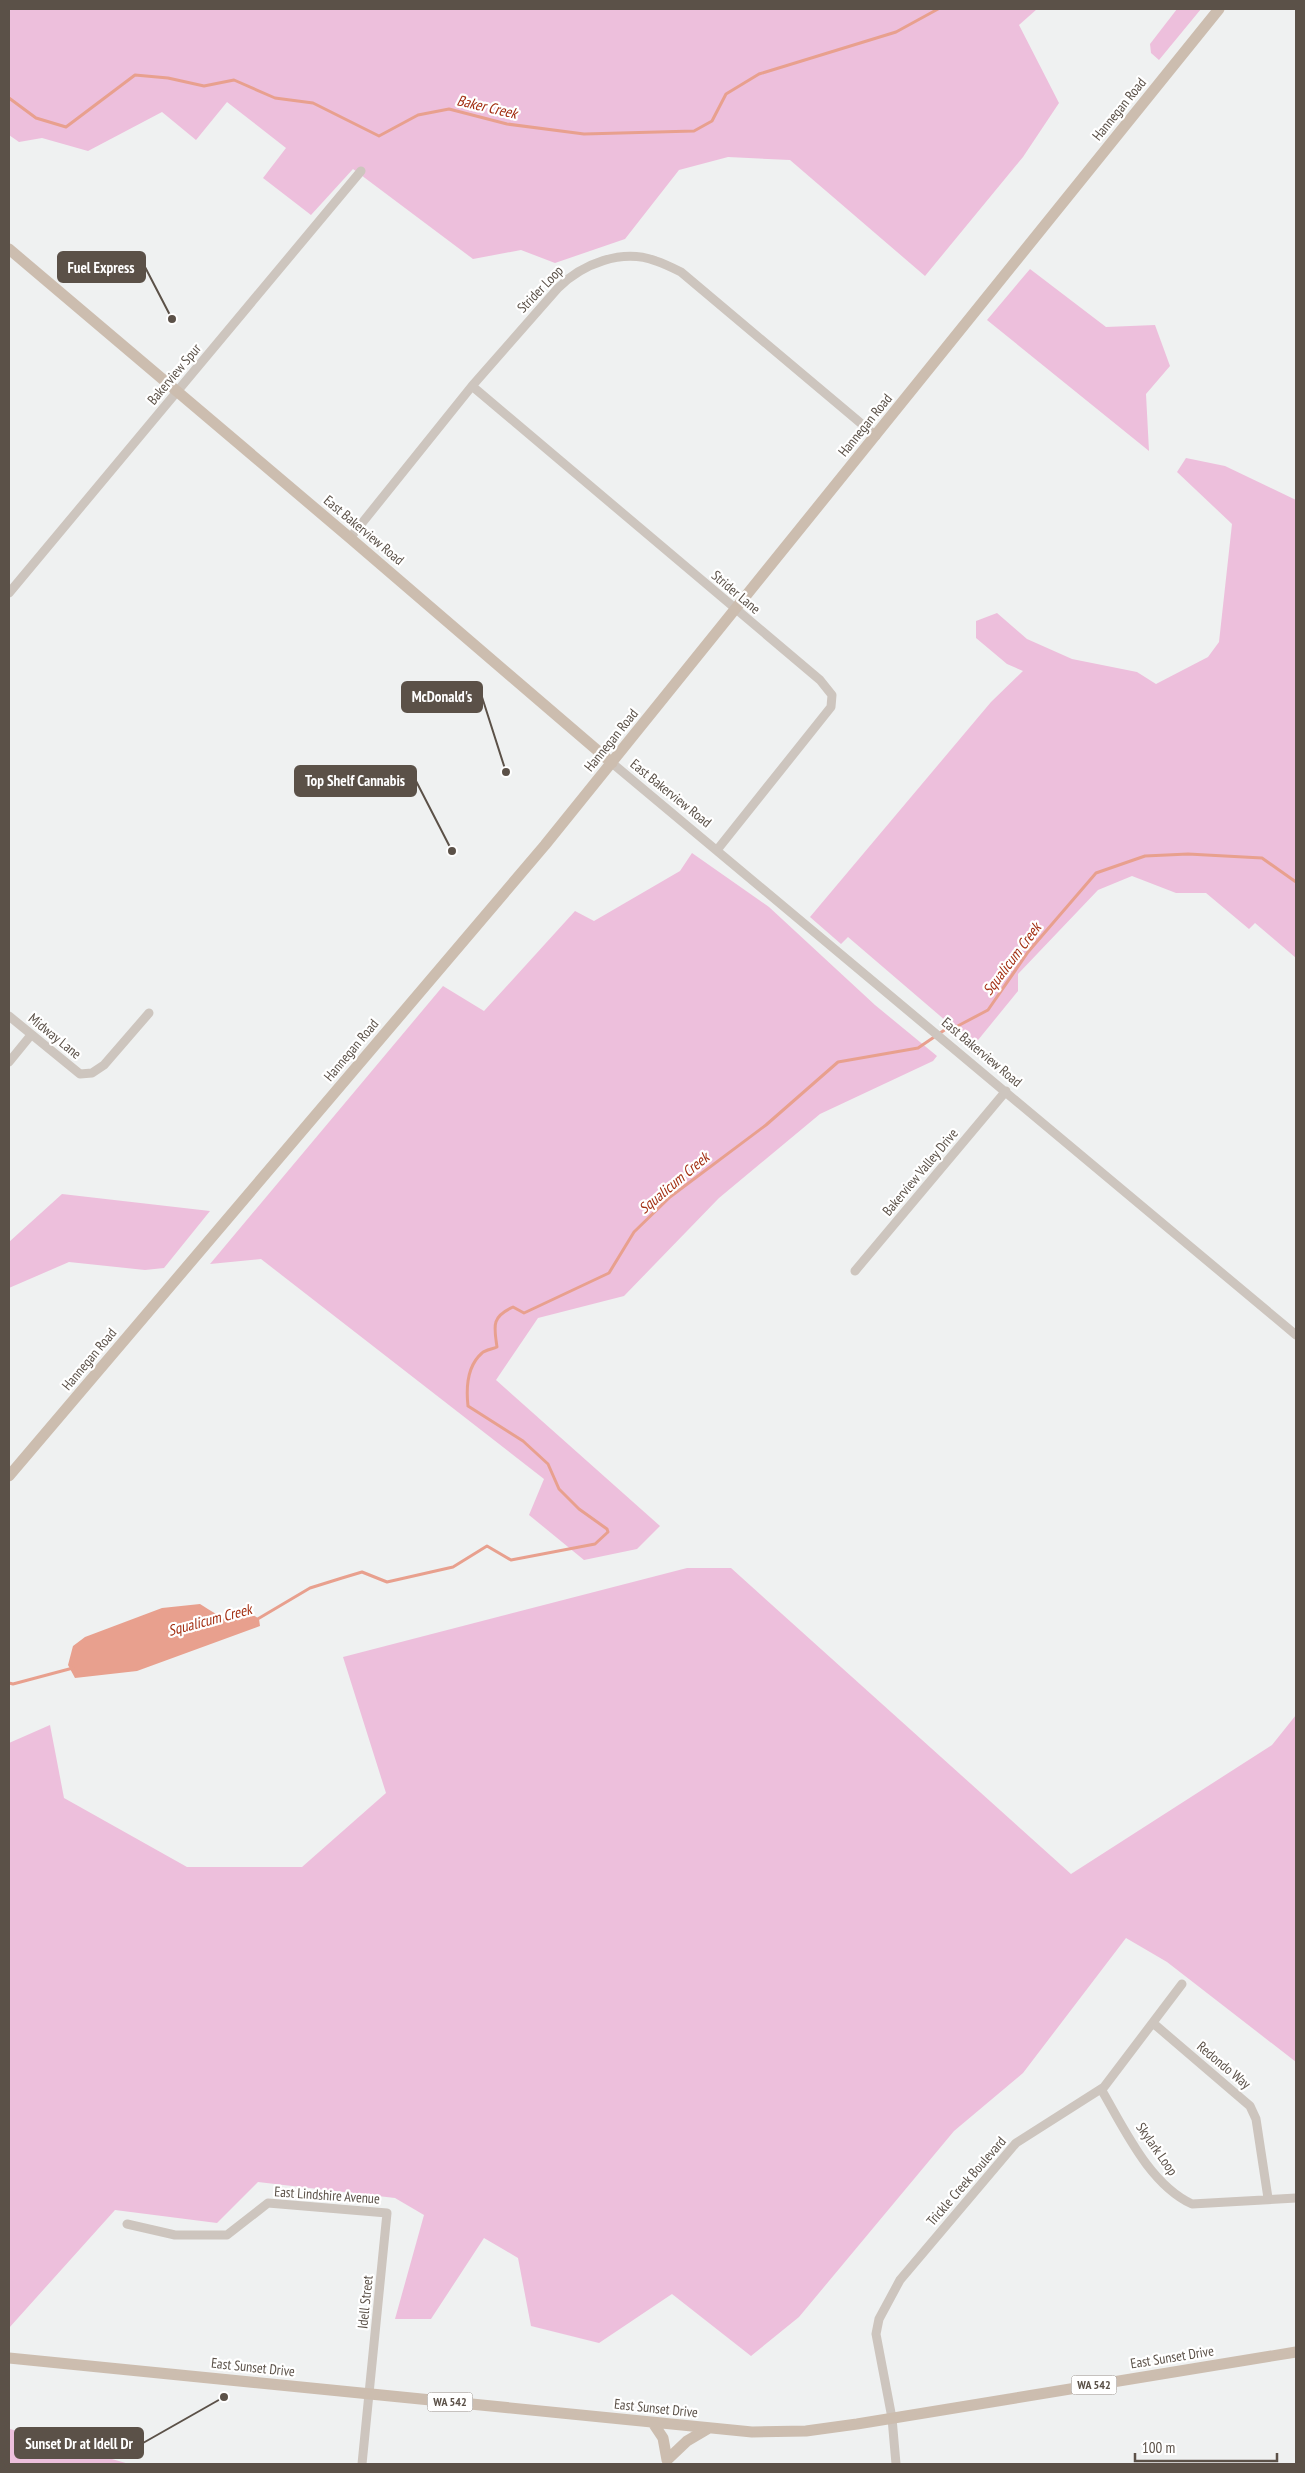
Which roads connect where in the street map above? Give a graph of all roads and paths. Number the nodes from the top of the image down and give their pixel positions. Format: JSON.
{"nodes":[{"id":1,"x":1220,"y":9,"type":"edge"},
{"id":2,"x":361,"y":172,"type":"dead end"},
{"id":3,"x":9,"y":249,"type":"edge"},
{"id":4,"x":472,"y":386,"type":"junction"},
{"id":5,"x":176,"y":393,"type":"junction"},
{"id":6,"x":876,"y":436,"type":"junction"},
{"id":7,"x":350,"y":538,"type":"junction"},
{"id":8,"x":9,"y":593,"type":"edge"},
{"id":9,"x":736,"y":610,"type":"junction"},
{"id":10,"x":612,"y":763,"type":"junction"},
{"id":11,"x":718,"y":850,"type":"junction"},
{"id":12,"x":149,"y":1013,"type":"dead end"},
{"id":13,"x":9,"y":1016,"type":"edge"},
{"id":14,"x":31,"y":1035,"type":"junction"},
{"id":15,"x":9,"y":1062,"type":"edge"},
{"id":16,"x":1006,"y":1092,"type":"junction"},
{"id":17,"x":854,"y":1271,"type":"dead end"},
{"id":18,"x":1296,"y":1335,"type":"edge"},
{"id":19,"x":9,"y":1476,"type":"edge"},
{"id":20,"x":1182,"y":1984,"type":"dead end"},
{"id":21,"x":1153,"y":2023,"type":"junction"},
{"id":22,"x":1101,"y":2089,"type":"junction"},
{"id":23,"x":1268,"y":2198,"type":"junction"},
{"id":24,"x":1296,"y":2198,"type":"edge"},
{"id":25,"x":387,"y":2212,"type":"joint"},
{"id":26,"x":127,"y":2224,"type":"dead end"},
{"id":27,"x":1296,"y":2352,"type":"edge"},
{"id":28,"x":9,"y":2358,"type":"edge"},
{"id":29,"x":369,"y":2394,"type":"junction"},
{"id":30,"x":892,"y":2418,"type":"junction"},
{"id":31,"x":653,"y":2423,"type":"junction"},
{"id":32,"x":709,"y":2428,"type":"junction"},
{"id":33,"x":666,"y":2462,"type":"edge"},
{"id":34,"x":362,"y":2464,"type":"edge"},
{"id":35,"x":896,"y":2464,"type":"edge"}],
"edges":[{"from":1,"to":6,"type":"main road","name":"Hannegan Road"},
{"from":2,"to":5,"type":"street","name":"Bakerview Spur"},
{"from":3,"to":5,"type":"main road","name":"East Bakerview Road"},
{"from":4,"to":6,"type":"street","name":"Strider Loop"},
{"from":4,"to":7,"type":"street","name":"Strider Loop"},
{"from":4,"to":9,"type":"street","name":"Strider Lane"},
{"from":5,"to":7,"type":"main road","name":"East Bakerview Road"},
{"from":5,"to":8,"type":"street","name":"Bakerview Spur"},
{"from":6,"to":9,"type":"main road","name":"Hannegan Road"},
{"from":7,"to":10,"type":"main road","name":"East Bakerview Road"},
{"from":9,"to":10,"type":"main road","name":"Hannegan Road"},
{"from":9,"to":11,"type":"street","name":"Strider Lane"},
{"from":10,"to":11,"type":"street","name":"East Bakerview Road"},
{"from":10,"to":19,"type":"main road","name":"Hannegan Road"},
{"from":11,"to":16,"type":"street","name":"East Bakerview Road"},
{"from":12,"to":14,"type":"street","name":"Midway Lane"},
{"from":13,"to":14,"type":"street","name":"Midway Lane"},
{"from":14,"to":15,"type":"street"},
{"from":16,"to":17,"type":"street","name":"Bakerview Valley Drive"},
{"from":16,"to":18,"type":"street","name":"East Bakerview Road"},
{"from":20,"to":21,"type":"street","name":"Trickle Creek Boulevard"},
{"from":21,"to":22,"type":"street","name":"Trickle Creek Boulevard"},
{"from":21,"to":23,"type":"street","name":"Redondo Way"},
{"from":22,"to":23,"type":"street","name":"Skylark Loop"},
{"from":22,"to":30,"type":"street","name":"Trickle Creek Boulevard"},
{"from":23,"to":24,"type":"street","name":"Skylark Loop"},
{"from":25,"to":26,"type":"street","name":"East Lindshire Avenue"},
{"from":25,"to":29,"type":"street","name":"Idell Street"},
{"from":27,"to":30,"type":"main road","name":"East Sunset Drive","number":"WA 542"},
{"from":28,"to":29,"type":"main road","name":"East Sunset Drive","number":"WA 542"},
{"from":29,"to":31,"type":"main road","name":"East Sunset Drive","number":"WA 542"},
{"from":29,"to":34,"type":"street","name":"Idell Street"},
{"from":30,"to":32,"type":"main road","name":"East Sunset Drive","number":"WA 542"},
{"from":30,"to":35,"type":"street","name":"Trickle Creek Boulevard"},
{"from":31,"to":32,"type":"main road","name":"East Sunset Drive","number":"WA 542"},
{"from":31,"to":33,"type":"main road"},
{"from":32,"to":33,"type":"main road"}]}
